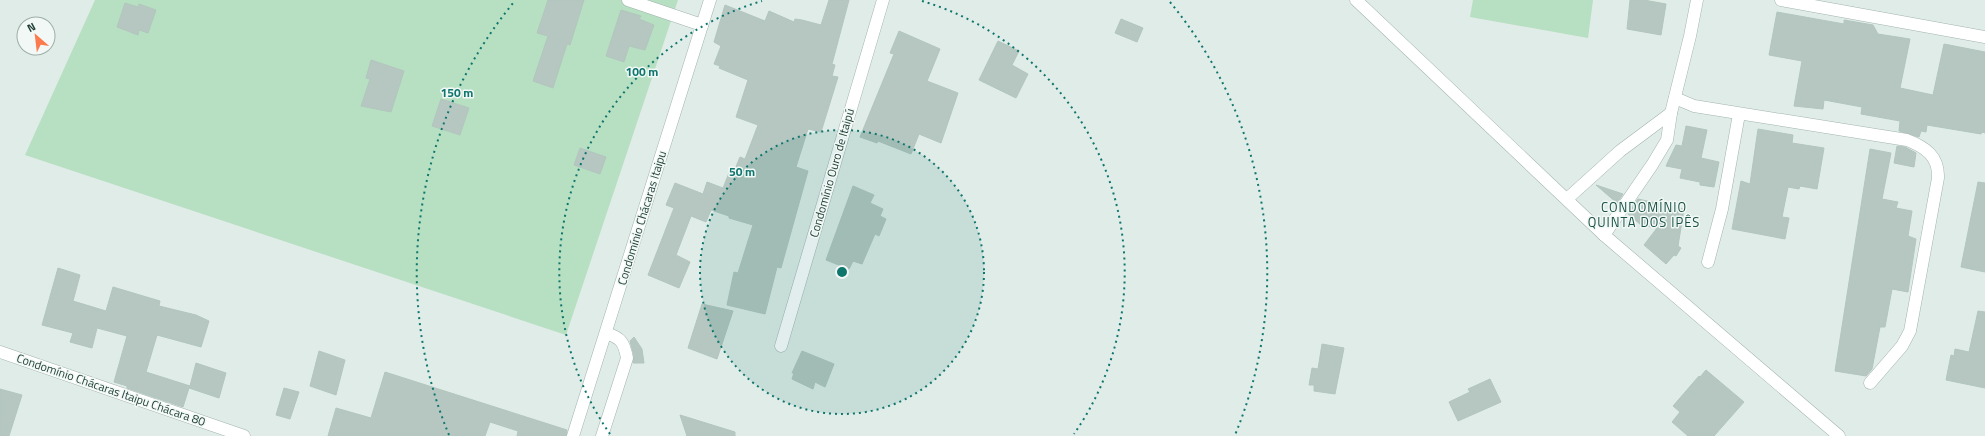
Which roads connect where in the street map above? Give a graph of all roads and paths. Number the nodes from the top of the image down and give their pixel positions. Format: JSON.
{"nodes":[{"id":1,"x":628,"y":0,"type":"edge"},
{"id":2,"x":710,"y":0,"type":"edge"},
{"id":3,"x":883,"y":0,"type":"edge"},
{"id":4,"x":1356,"y":0,"type":"edge"},
{"id":5,"x":1697,"y":0,"type":"edge"},
{"id":6,"x":1781,"y":0,"type":"edge"},
{"id":7,"x":702,"y":25,"type":"junction"},
{"id":8,"x":1985,"y":37,"type":"edge"},
{"id":9,"x":1675,"y":98,"type":"junction"},
{"id":10,"x":1671,"y":113,"type":"junction"},
{"id":11,"x":1739,"y":114,"type":"junction"},
{"id":12,"x":1567,"y":199,"type":"junction"},
{"id":13,"x":1604,"y":235,"type":"junction"},
{"id":14,"x":1708,"y":262,"type":"dead end"},
{"id":15,"x":606,"y":333,"type":"junction"},
{"id":16,"x":781,"y":346,"type":"dead end"},
{"id":17,"x":0,"y":352,"type":"edge"},
{"id":18,"x":1870,"y":383,"type":"dead end"},
{"id":19,"x":244,"y":436,"type":"edge"},
{"id":20,"x":573,"y":436,"type":"edge"},
{"id":21,"x":602,"y":436,"type":"edge"},
{"id":22,"x":1839,"y":436,"type":"edge"}],
"edges":[{"from":1,"to":7,"type":"street"},
{"from":2,"to":7,"type":"street","name":"Condomínio Chácaras Itaipu"},
{"from":3,"to":16,"type":"street","name":"Condomínio Ouro de Itaipú"},
{"from":4,"to":12,"type":"street"},
{"from":5,"to":9,"type":"street"},
{"from":6,"to":8,"type":"street"},
{"from":7,"to":15,"type":"street","name":"Condomínio Chácaras Itaipu"},
{"from":9,"to":10,"type":"street"},
{"from":9,"to":11,"type":"street"},
{"from":10,"to":12,"type":"street"},
{"from":10,"to":13,"type":"street"},
{"from":11,"to":14,"type":"street"},
{"from":11,"to":18,"type":"street"},
{"from":12,"to":13,"type":"street"},
{"from":13,"to":22,"type":"street"},
{"from":15,"to":20,"type":"street","name":"Condomínio Chácaras Itaipu"},
{"from":15,"to":21,"type":"street"},
{"from":17,"to":19,"type":"street","name":"Condomínio Chácaras Itaipu Chácara 80"}]}
